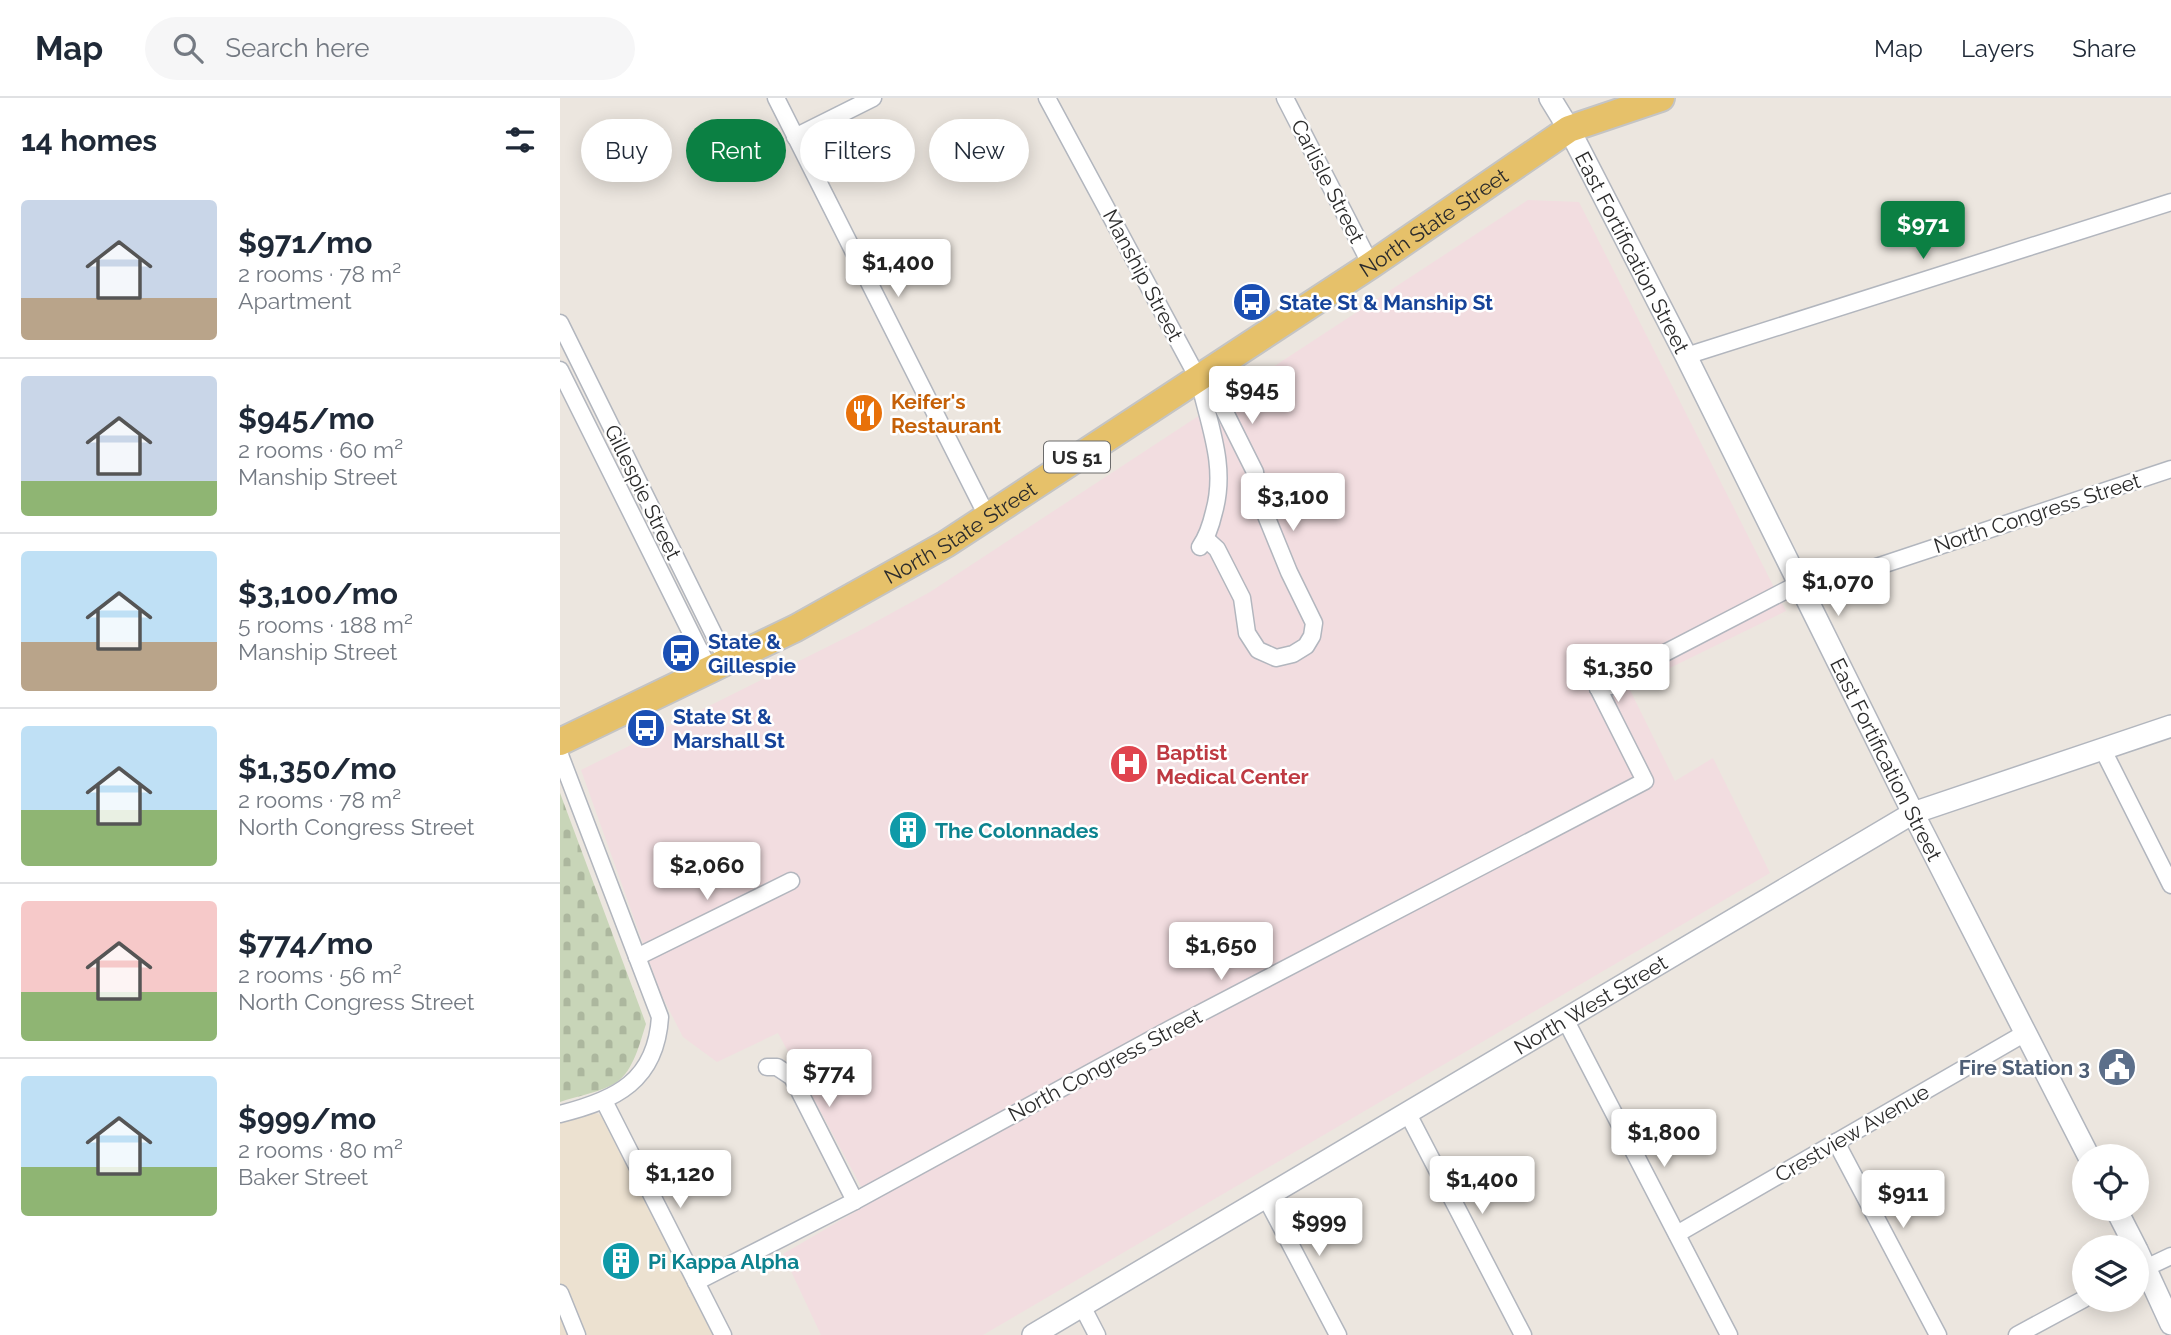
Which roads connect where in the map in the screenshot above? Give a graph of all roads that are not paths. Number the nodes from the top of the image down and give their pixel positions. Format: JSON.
{"nodes":[{"id":1,"x":776,"y":98,"type":"edge"},
{"id":2,"x":873,"y":98,"type":"edge"},
{"id":3,"x":1047,"y":98,"type":"edge"},
{"id":4,"x":1285,"y":98,"type":"edge"},
{"id":5,"x":1550,"y":98,"type":"edge"},
{"id":6,"x":1661,"y":98,"type":"edge"},
{"id":7,"x":1569,"y":129,"type":"junction"},
{"id":8,"x":796,"y":137,"type":"junction"},
{"id":9,"x":2171,"y":202,"type":"edge"},
{"id":10,"x":1371,"y":265,"type":"junction"},
{"id":11,"x":560,"y":323,"type":"edge"},
{"id":12,"x":1686,"y":356,"type":"junction"},
{"id":13,"x":560,"y":370,"type":"edge"},
{"id":14,"x":1198,"y":378,"type":"junction"},
{"id":15,"x":2171,"y":469,"type":"edge"},
{"id":16,"x":987,"y":516,"type":"junction"},
{"id":17,"x":1798,"y":584,"type":"junction"},
{"id":18,"x":718,"y":665,"type":"junction"},
{"id":19,"x":2171,"y":726,"type":"edge"},
{"id":20,"x":560,"y":742,"type":"edge"},
{"id":21,"x":2103,"y":750,"type":"junction"},
{"id":22,"x":560,"y":755,"type":"edge"},
{"id":23,"x":1913,"y":813,"type":"junction"},
{"id":24,"x":791,"y":881,"type":"dead end"},
{"id":25,"x":2171,"y":886,"type":"edge"},
{"id":26,"x":637,"y":957,"type":"junction"},
{"id":27,"x":1566,"y":1021,"type":"junction"},
{"id":28,"x":2027,"y":1032,"type":"junction"},
{"id":29,"x":767,"y":1067,"type":"dead end"},
{"id":30,"x":604,"y":1101,"type":"junction"},
{"id":31,"x":560,"y":1114,"type":"edge"},
{"id":32,"x":1408,"y":1114,"type":"junction"},
{"id":33,"x":1836,"y":1142,"type":"junction"},
{"id":34,"x":2083,"y":1144,"type":"edge"},
{"id":35,"x":1266,"y":1198,"type":"junction"},
{"id":36,"x":855,"y":1201,"type":"junction"},
{"id":37,"x":1677,"y":1234,"type":"junction"},
{"id":38,"x":2171,"y":1256,"type":"edge"},
{"id":39,"x":2149,"y":1258,"type":"edge"},
{"id":40,"x":2149,"y":1279,"type":"edge"},
{"id":41,"x":696,"y":1282,"type":"junction"},
{"id":42,"x":560,"y":1293,"type":"edge"},
{"id":43,"x":2072,"y":1305,"type":"edge"},
{"id":44,"x":1082,"y":1306,"type":"junction"},
{"id":45,"x":2171,"y":1324,"type":"edge"},
{"id":46,"x":577,"y":1335,"type":"edge"},
{"id":47,"x":723,"y":1335,"type":"edge"},
{"id":48,"x":1034,"y":1335,"type":"edge"},
{"id":49,"x":1097,"y":1335,"type":"edge"},
{"id":50,"x":1338,"y":1335,"type":"edge"},
{"id":51,"x":1523,"y":1335,"type":"edge"},
{"id":52,"x":1730,"y":1335,"type":"edge"},
{"id":53,"x":1938,"y":1335,"type":"edge"},
{"id":54,"x":2017,"y":1335,"type":"edge"}],
"edges":[{"from":1,"to":8,"type":"street"},
{"from":2,"to":8,"type":"street"},
{"from":3,"to":14,"type":"street","name":"Manship Street"},
{"from":4,"to":10,"type":"street","name":"Carlisle Street"},
{"from":5,"to":7,"type":"street","name":"East Fortification Street"},
{"from":6,"to":7,"type":"main road","name":"North State Street","number":"US 51"},
{"from":7,"to":10,"type":"main road","name":"North State Street","number":"US 51"},
{"from":7,"to":12,"type":"street","name":"East Fortification Street"},
{"from":8,"to":16,"type":"street"},
{"from":9,"to":12,"type":"street"},
{"from":10,"to":14,"type":"main road","name":"North State Street","number":"US 51"},
{"from":11,"to":18,"type":"street","name":"Gillespie Street"},
{"from":12,"to":17,"type":"street","name":"East Fortification Street"},
{"from":13,"to":18,"type":"street","name":"Gillespie Street"},
{"from":14,"to":14,"type":"street","name":"Manship Street"},
{"from":14,"to":16,"type":"main road","name":"North State Street","number":"US 51"},
{"from":15,"to":17,"type":"street","name":"North Congress Street"},
{"from":16,"to":18,"type":"main road","name":"North State Street","number":"US 51"},
{"from":17,"to":23,"type":"street","name":"East Fortification Street"},
{"from":17,"to":36,"type":"street","name":"North Congress Street"},
{"from":18,"to":20,"type":"main road","name":"North State Street","number":"US 51"},
{"from":19,"to":21,"type":"street","name":"North West Street"},
{"from":21,"to":23,"type":"street","name":"North West Street"},
{"from":21,"to":25,"type":"street"},
{"from":22,"to":26,"type":"street"},
{"from":23,"to":27,"type":"street","name":"North West Street"},
{"from":23,"to":28,"type":"street","name":"East Fortification Street"},
{"from":24,"to":26,"type":"street"},
{"from":26,"to":30,"type":"street"},
{"from":27,"to":32,"type":"street","name":"North West Street"},
{"from":27,"to":37,"type":"street"},
{"from":28,"to":33,"type":"street","name":"Crestview Avenue"},
{"from":28,"to":34,"type":"street","name":"East Fortification Street"},
{"from":29,"to":36,"type":"street"},
{"from":30,"to":31,"type":"street"},
{"from":30,"to":41,"type":"street"},
{"from":32,"to":35,"type":"street","name":"North West Street"},
{"from":32,"to":51,"type":"street"},
{"from":33,"to":37,"type":"street","name":"Crestview Avenue"},
{"from":33,"to":53,"type":"street"},
{"from":35,"to":44,"type":"street","name":"North West Street"},
{"from":35,"to":50,"type":"street"},
{"from":36,"to":41,"type":"street","name":"North Congress Street"},
{"from":37,"to":52,"type":"street"},
{"from":38,"to":39,"type":"street"},
{"from":40,"to":45,"type":"street"},
{"from":41,"to":47,"type":"street"},
{"from":42,"to":46,"type":"street"},
{"from":43,"to":54,"type":"street"},
{"from":44,"to":48,"type":"street","name":"North West Street"},
{"from":44,"to":49,"type":"street"}]}
